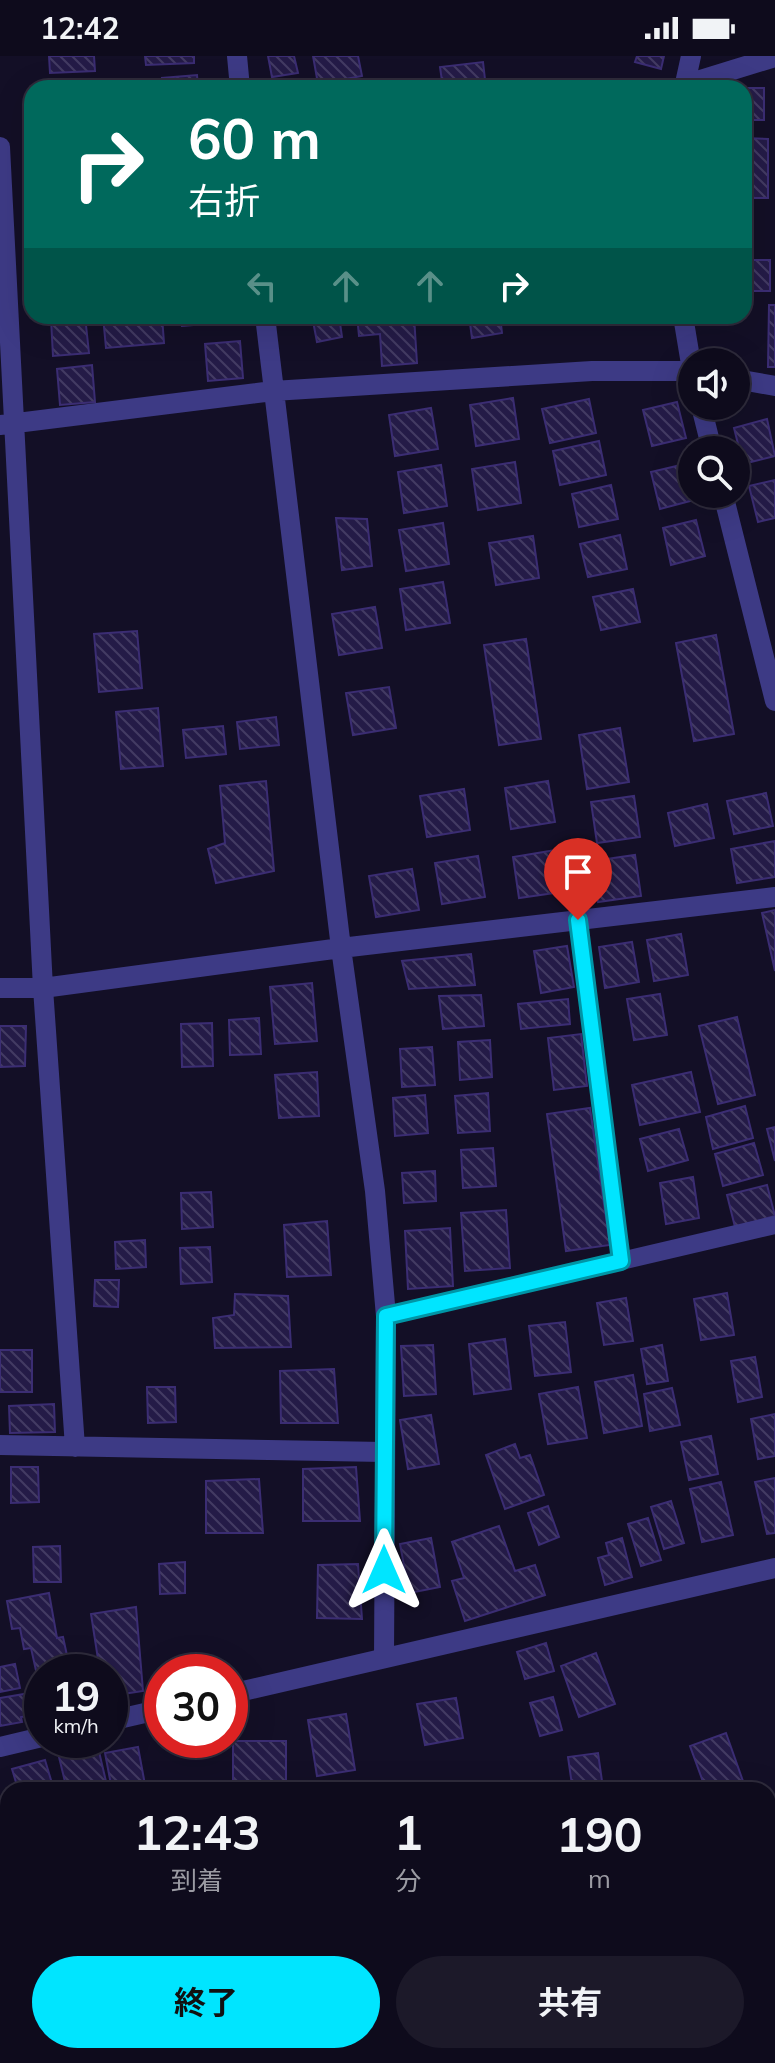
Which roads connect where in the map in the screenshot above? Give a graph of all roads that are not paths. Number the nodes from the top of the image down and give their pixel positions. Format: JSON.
{"nodes":[{"id":1,"x":237,"y":56,"type":"edge"},
{"id":2,"x":691,"y":56,"type":"edge"},
{"id":3,"x":775,"y":57,"type":"edge"},
{"id":4,"x":239,"y":80,"type":"edge"},
{"id":5,"x":686,"y":80,"type":"edge"},
{"id":6,"x":705,"y":80,"type":"edge"},
{"id":7,"x":0,"y":147,"type":"edge"},
{"id":8,"x":266,"y":324,"type":"edge"},
{"id":9,"x":684,"y":324,"type":"edge"},
{"id":10,"x":688,"y":348,"type":"edge"},
{"id":11,"x":678,"y":371,"type":"edge"},
{"id":12,"x":750,"y":382,"type":"edge"},
{"id":13,"x":775,"y":386,"type":"edge"},
{"id":14,"x":273,"y":391,"type":"junction"},
{"id":15,"x":8,"y":424,"type":"edge"},
{"id":16,"x":727,"y":508,"type":"edge"},
{"id":17,"x":775,"y":701,"type":"edge"},
{"id":18,"x":775,"y":897,"type":"edge"},
{"id":19,"x":578,"y":920,"type":"junction"},
{"id":20,"x":341,"y":948,"type":"junction"},
{"id":21,"x":0,"y":988,"type":"edge"},
{"id":22,"x":43,"y":988,"type":"junction"},
{"id":23,"x":775,"y":1225,"type":"edge"},
{"id":24,"x":621,"y":1261,"type":"junction"},
{"id":25,"x":386,"y":1316,"type":"junction"},
{"id":26,"x":0,"y":1445,"type":"edge"},
{"id":27,"x":75,"y":1447,"type":"junction"},
{"id":28,"x":384,"y":1452,"type":"junction"},
{"id":29,"x":775,"y":1568,"type":"edge"},
{"id":30,"x":384,"y":1658,"type":"junction"},
{"id":31,"x":248,"y":1690,"type":"edge"},
{"id":32,"x":24,"y":1741,"type":"edge"},
{"id":33,"x":0,"y":1747,"type":"edge"}],
"edges":[{"from":1,"to":4,"type":"street"},
{"from":2,"to":5,"type":"street"},
{"from":3,"to":6,"type":"street"},
{"from":7,"to":15,"type":"street"},
{"from":8,"to":14,"type":"street"},
{"from":9,"to":10,"type":"street"},
{"from":11,"to":14,"type":"street"},
{"from":12,"to":13,"type":"street"},
{"from":14,"to":15,"type":"street"},
{"from":14,"to":20,"type":"street"},
{"from":15,"to":22,"type":"street"},
{"from":16,"to":17,"type":"street"},
{"from":18,"to":19,"type":"street"},
{"from":19,"to":20,"type":"street"},
{"from":19,"to":24,"type":"lane"},
{"from":20,"to":22,"type":"street"},
{"from":20,"to":25,"type":"street"},
{"from":21,"to":22,"type":"street"},
{"from":22,"to":27,"type":"street"},
{"from":23,"to":24,"type":"lane"},
{"from":24,"to":25,"type":"lane"},
{"from":25,"to":28,"type":"street"},
{"from":26,"to":27,"type":"street"},
{"from":27,"to":28,"type":"street"},
{"from":28,"to":30,"type":"street"},
{"from":29,"to":30,"type":"street"},
{"from":30,"to":31,"type":"street"},
{"from":32,"to":33,"type":"street"}]}
